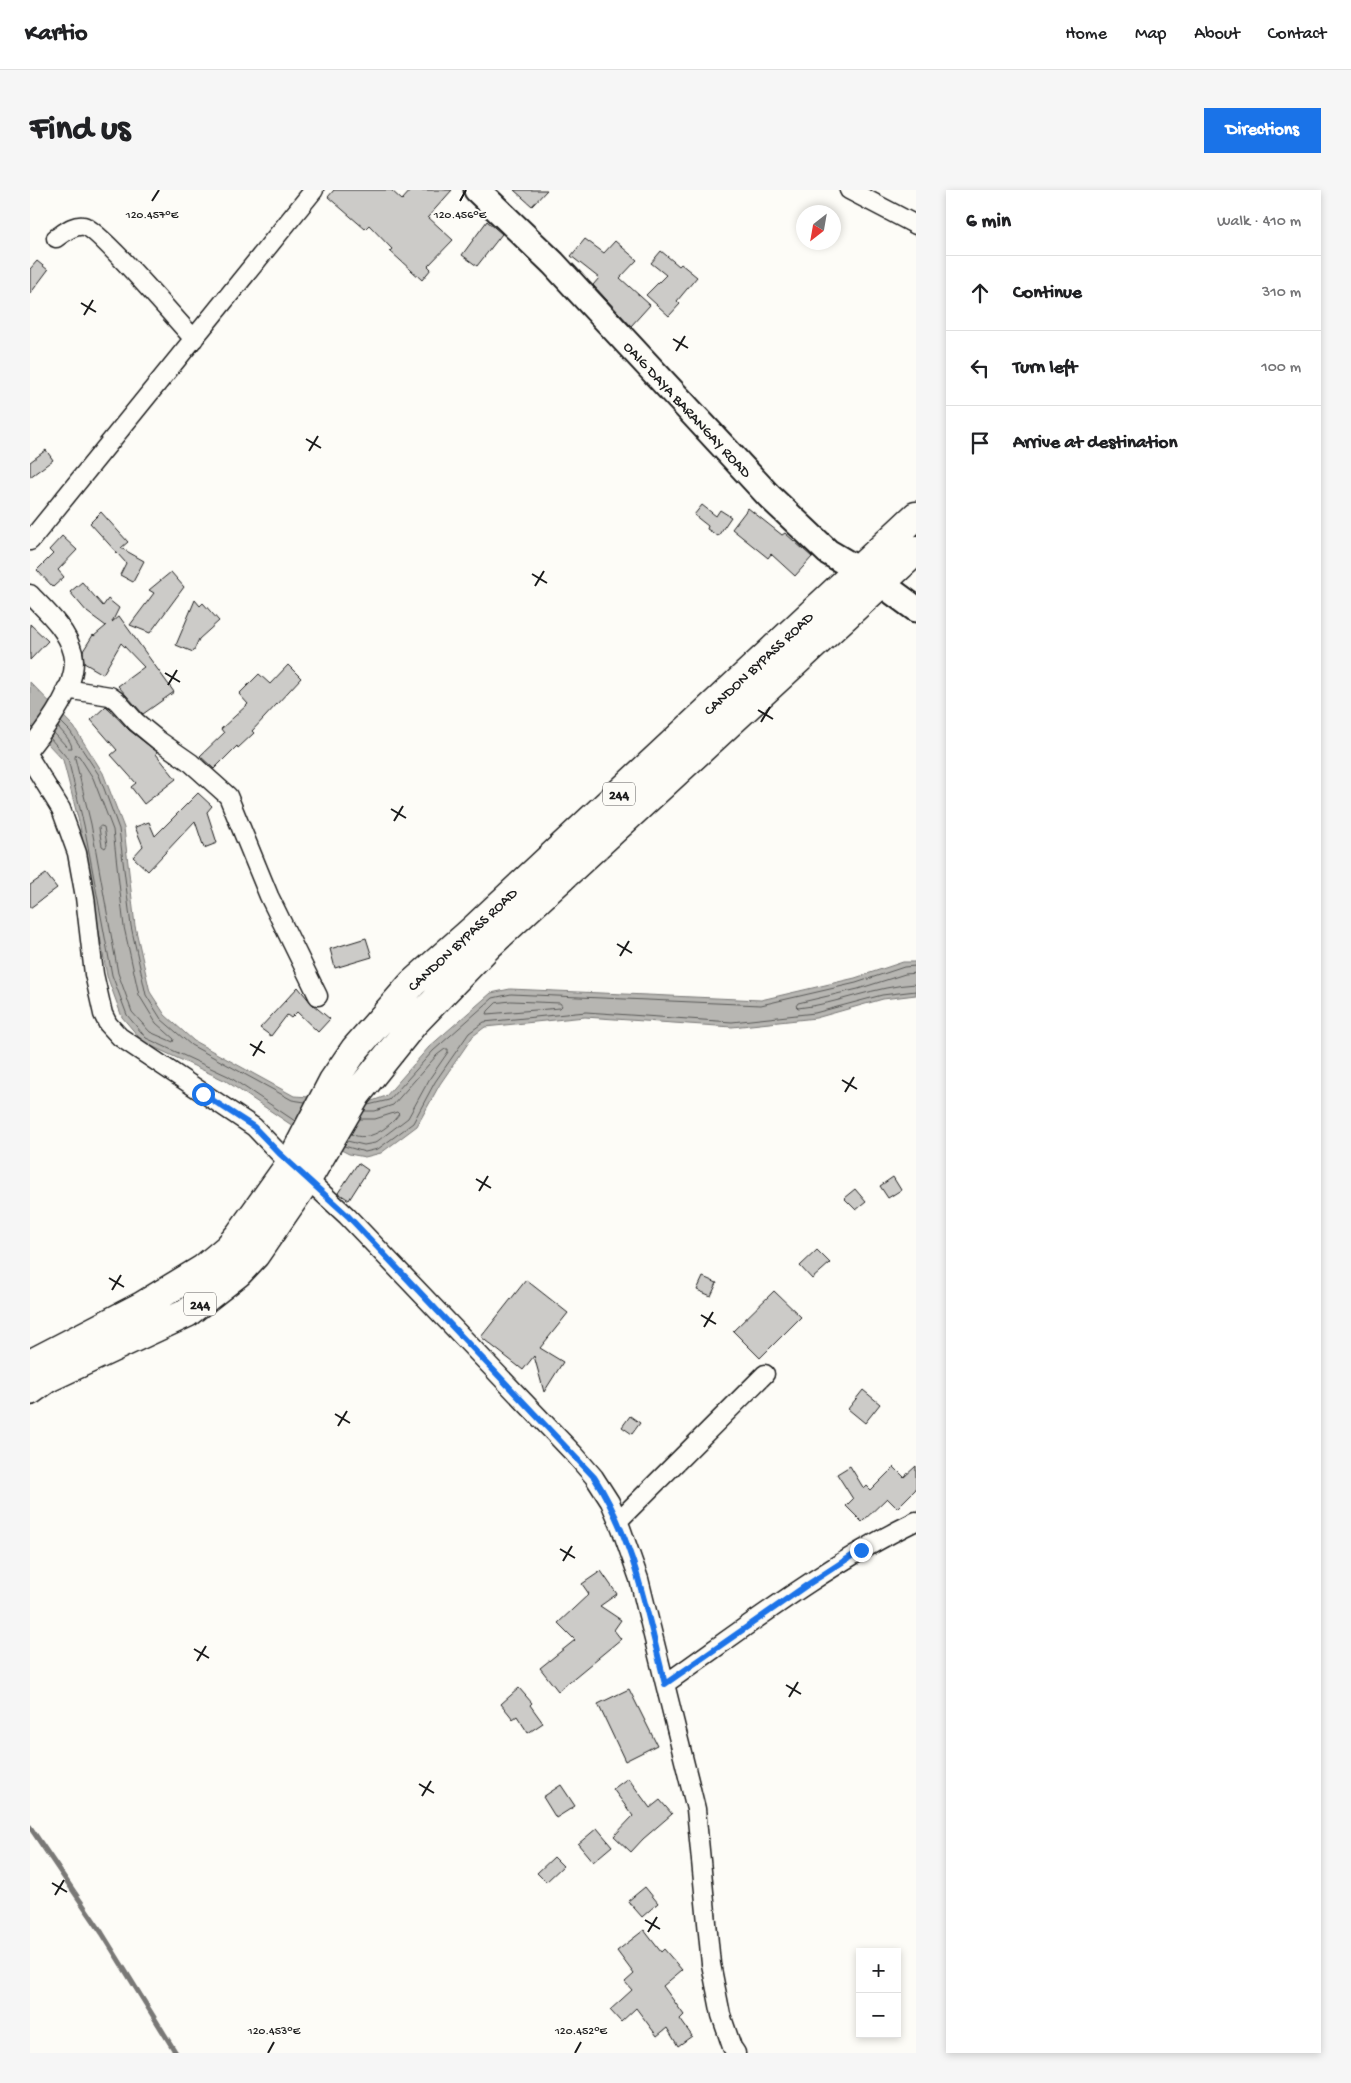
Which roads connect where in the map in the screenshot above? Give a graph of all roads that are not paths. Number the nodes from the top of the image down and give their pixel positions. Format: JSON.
{"nodes":[{"id":1,"x":314,"y":190,"type":"edge"},
{"id":2,"x":477,"y":190,"type":"edge"},
{"id":3,"x":849,"y":190,"type":"edge"},
{"id":4,"x":916,"y":225,"type":"edge"},
{"id":5,"x":56,"y":238,"type":"dead end"},
{"id":6,"x":194,"y":339,"type":"junction"},
{"id":7,"x":916,"y":516,"type":"edge"},
{"id":8,"x":30,"y":541,"type":"edge"},
{"id":9,"x":916,"y":551,"type":"edge"},
{"id":10,"x":859,"y":570,"type":"junction"},
{"id":11,"x":882,"y":584,"type":"junction"},
{"id":12,"x":30,"y":594,"type":"edge"},
{"id":13,"x":916,"y":609,"type":"edge"},
{"id":14,"x":66,"y":689,"type":"junction"},
{"id":15,"x":34,"y":743,"type":"edge"},
{"id":16,"x":30,"y":759,"type":"edge"},
{"id":17,"x":318,"y":996,"type":"dead end"},
{"id":18,"x":304,"y":1162,"type":"junction"},
{"id":19,"x":30,"y":1364,"type":"edge"},
{"id":20,"x":764,"y":1374,"type":"dead end"},
{"id":21,"x":30,"y":1391,"type":"edge"},
{"id":22,"x":618,"y":1521,"type":"junction"},
{"id":23,"x":916,"y":1521,"type":"edge"},
{"id":24,"x":665,"y":1684,"type":"junction"},
{"id":25,"x":736,"y":2053,"type":"edge"}],
"edges":[{"from":1,"to":6,"type":"street"},
{"from":2,"to":10,"type":"street","name":"OAIG DAYA BARANGAY ROAD"},
{"from":3,"to":4,"type":"street"},
{"from":5,"to":6,"type":"street"},
{"from":6,"to":8,"type":"street"},
{"from":7,"to":10,"type":"highway","name":"CANDON BYPASS ROAD","number":"244"},
{"from":9,"to":11,"type":"highway","name":"CANDON BYPASS ROAD","number":"244"},
{"from":10,"to":11,"type":"street","name":"OAIG DAYA BARANGAY ROAD"},
{"from":10,"to":18,"type":"highway","name":"CANDON BYPASS ROAD","number":"244"},
{"from":11,"to":13,"type":"street","name":"OAIG DAYA BARANGAY ROAD"},
{"from":11,"to":18,"type":"highway","name":"CANDON BYPASS ROAD","number":"244"},
{"from":12,"to":14,"type":"street"},
{"from":14,"to":15,"type":"street"},
{"from":14,"to":17,"type":"street"},
{"from":16,"to":18,"type":"street"},
{"from":18,"to":19,"type":"highway","name":"CANDON BYPASS ROAD","number":"244"},
{"from":18,"to":21,"type":"highway","name":"CANDON BYPASS ROAD","number":"244"},
{"from":18,"to":22,"type":"street"},
{"from":20,"to":22,"type":"street"},
{"from":22,"to":24,"type":"street"},
{"from":23,"to":24,"type":"street"},
{"from":24,"to":25,"type":"street"}]}
